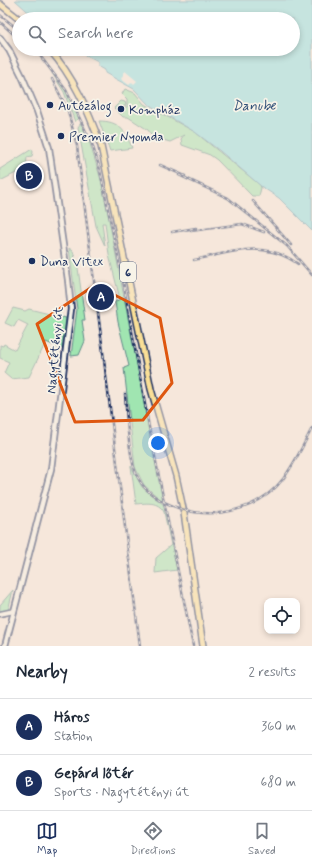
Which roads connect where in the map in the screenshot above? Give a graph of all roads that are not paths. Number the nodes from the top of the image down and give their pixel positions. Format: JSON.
{"nodes":[{"id":1,"x":0,"y":4,"type":"edge"},
{"id":2,"x":12,"y":13,"type":"edge"},
{"id":3,"x":0,"y":38,"type":"edge"},
{"id":4,"x":54,"y":56,"type":"edge"},
{"id":5,"x":14,"y":611,"type":"junction"},
{"id":6,"x":0,"y":614,"type":"edge"},
{"id":7,"x":5,"y":646,"type":"edge"},
{"id":8,"x":203,"y":646,"type":"edge"}],
"edges":[{"from":1,"to":2,"type":"main road"},
{"from":3,"to":5,"type":"main road","name":"Nagytétényi út"},
{"from":4,"to":8,"type":"main road","number":"6"},
{"from":5,"to":6,"type":"street"},
{"from":5,"to":7,"type":"main road","name":"Nagytétényi út"}]}
